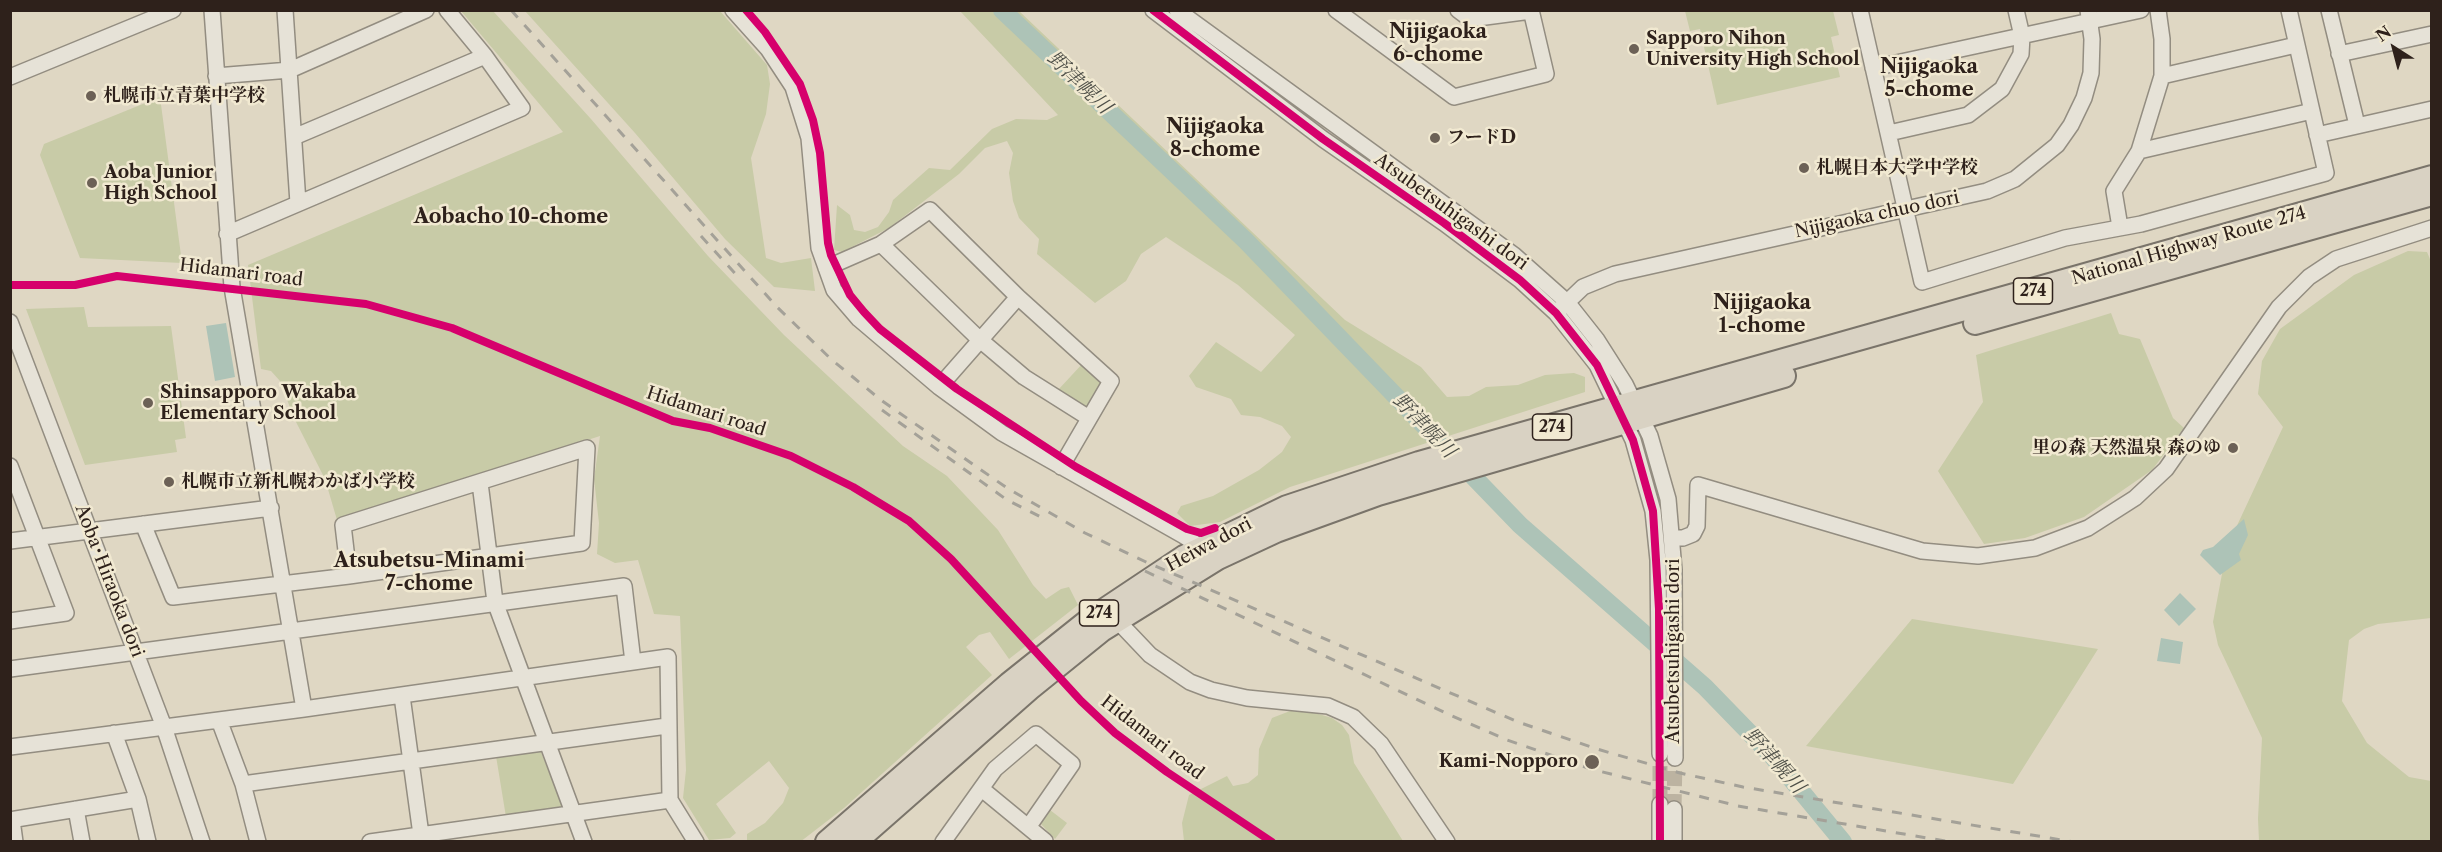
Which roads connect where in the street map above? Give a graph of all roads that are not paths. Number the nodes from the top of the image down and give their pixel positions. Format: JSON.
{"nodes":[{"id":1,"x":172,"y":10,"type":"edge"},
{"id":2,"x":212,"y":10,"type":"edge"},
{"id":3,"x":285,"y":10,"type":"edge"},
{"id":4,"x":426,"y":10,"type":"edge"},
{"id":5,"x":447,"y":10,"type":"edge"},
{"id":6,"x":733,"y":10,"type":"edge"},
{"id":7,"x":1153,"y":10,"type":"edge"},
{"id":8,"x":1177,"y":10,"type":"edge"},
{"id":9,"x":1335,"y":10,"type":"edge"},
{"id":10,"x":1458,"y":10,"type":"edge"},
{"id":11,"x":1860,"y":10,"type":"edge"},
{"id":12,"x":2016,"y":10,"type":"edge"},
{"id":13,"x":2141,"y":10,"type":"edge"},
{"id":14,"x":2158,"y":10,"type":"edge"},
{"id":15,"x":2289,"y":10,"type":"edge"},
{"id":16,"x":2329,"y":10,"type":"edge"},
{"id":17,"x":1531,"y":11,"type":"edge"},
{"id":18,"x":2089,"y":16,"type":"edge"},
{"id":19,"x":2432,"y":34,"type":"edge"},
{"id":20,"x":2022,"y":36,"type":"junction"},
{"id":21,"x":2296,"y":45,"type":"junction"},
{"id":22,"x":2339,"y":54,"type":"junction"},
{"id":23,"x":485,"y":56,"type":"junction"},
{"id":24,"x":1873,"y":68,"type":"junction"},
{"id":25,"x":290,"y":70,"type":"junction"},
{"id":26,"x":216,"y":76,"type":"junction"},
{"id":27,"x":2162,"y":76,"type":"junction"},
{"id":28,"x":10,"y":77,"type":"edge"},
{"id":29,"x":2432,"y":109,"type":"edge"},
{"id":30,"x":2312,"y":111,"type":"junction"},
{"id":31,"x":2356,"y":125,"type":"junction"},
{"id":32,"x":1889,"y":133,"type":"junction"},
{"id":33,"x":2317,"y":135,"type":"junction"},
{"id":34,"x":294,"y":137,"type":"junction"},
{"id":35,"x":2139,"y":151,"type":"junction"},
{"id":36,"x":2432,"y":177,"type":"edge"},
{"id":37,"x":2432,"y":194,"type":"edge"},
{"id":38,"x":298,"y":203,"type":"junction"},
{"id":39,"x":1906,"y":209,"type":"junction"},
{"id":40,"x":1449,"y":217,"type":"junction"},
{"id":41,"x":2120,"y":227,"type":"junction"},
{"id":42,"x":2432,"y":228,"type":"edge"},
{"id":43,"x":227,"y":234,"type":"junction"},
{"id":44,"x":881,"y":244,"type":"junction"},
{"id":45,"x":826,"y":268,"type":"junction"},
{"id":46,"x":1018,"y":297,"type":"junction"},
{"id":47,"x":1567,"y":302,"type":"junction"},
{"id":48,"x":1556,"y":313,"type":"junction"},
{"id":49,"x":10,"y":322,"type":"edge"},
{"id":50,"x":980,"y":339,"type":"junction"},
{"id":51,"x":939,"y":387,"type":"junction"},
{"id":52,"x":1630,"y":413,"type":"junction"},
{"id":53,"x":1089,"y":418,"type":"junction"},
{"id":54,"x":10,"y":466,"type":"edge"},
{"id":55,"x":1061,"y":468,"type":"junction"},
{"id":56,"x":480,"y":483,"type":"junction"},
{"id":57,"x":271,"y":508,"type":"junction"},
{"id":58,"x":144,"y":524,"type":"junction"},
{"id":59,"x":91,"y":532,"type":"junction"},
{"id":60,"x":38,"y":537,"type":"junction"},
{"id":61,"x":1673,"y":538,"type":"junction"},
{"id":62,"x":10,"y":541,"type":"edge"},
{"id":63,"x":1209,"y":553,"type":"junction"},
{"id":64,"x":490,"y":556,"type":"junction"},
{"id":65,"x":349,"y":576,"type":"junction"},
{"id":66,"x":283,"y":584,"type":"junction"},
{"id":67,"x":495,"y":602,"type":"junction"},
{"id":68,"x":1111,"y":614,"type":"junction"},
{"id":69,"x":10,"y":621,"type":"edge"},
{"id":70,"x":292,"y":633,"type":"junction"},
{"id":71,"x":135,"y":651,"type":"junction"},
{"id":72,"x":633,"y":662,"type":"junction"},
{"id":73,"x":10,"y":669,"type":"edge"},
{"id":74,"x":524,"y":679,"type":"junction"},
{"id":75,"x":402,"y":696,"type":"junction"},
{"id":76,"x":304,"y":709,"type":"junction"},
{"id":77,"x":219,"y":720,"type":"junction"},
{"id":78,"x":667,"y":726,"type":"junction"},
{"id":79,"x":164,"y":727,"type":"junction"},
{"id":80,"x":114,"y":733,"type":"junction"},
{"id":81,"x":548,"y":743,"type":"junction"},
{"id":82,"x":10,"y":747,"type":"edge"},
{"id":83,"x":411,"y":761,"type":"junction"},
{"id":84,"x":243,"y":784,"type":"junction"},
{"id":85,"x":983,"y":790,"type":"junction"},
{"id":86,"x":138,"y":799,"type":"junction"},
{"id":87,"x":670,"y":800,"type":"junction"},
{"id":88,"x":76,"y":809,"type":"junction"},
{"id":89,"x":573,"y":813,"type":"junction"},
{"id":90,"x":11,"y":820,"type":"edge"},
{"id":91,"x":1029,"y":826,"type":"junction"},
{"id":92,"x":421,"y":838,"type":"edge"},
{"id":93,"x":1045,"y":841,"type":"edge"},
{"id":94,"x":15,"y":842,"type":"edge"},
{"id":95,"x":82,"y":842,"type":"edge"},
{"id":96,"x":148,"y":842,"type":"edge"},
{"id":97,"x":202,"y":842,"type":"edge"},
{"id":98,"x":258,"y":842,"type":"edge"},
{"id":99,"x":370,"y":842,"type":"edge"},
{"id":100,"x":584,"y":842,"type":"edge"},
{"id":101,"x":696,"y":842,"type":"edge"},
{"id":102,"x":827,"y":842,"type":"edge"},
{"id":103,"x":855,"y":842,"type":"edge"},
{"id":104,"x":943,"y":842,"type":"edge"},
{"id":105,"x":1447,"y":842,"type":"edge"},
{"id":106,"x":1660,"y":842,"type":"edge"},
{"id":107,"x":1674,"y":842,"type":"edge"}],
"edges":[{"from":1,"to":28,"type":"street"},
{"from":2,"to":26,"type":"street"},
{"from":3,"to":25,"type":"street"},
{"from":4,"to":25,"type":"street"},
{"from":5,"to":23,"type":"street"},
{"from":6,"to":45,"type":"street"},
{"from":7,"to":40,"type":"street","name":"Atsubetsuhigashi dori"},
{"from":8,"to":40,"type":"street","name":"Atsubetsuhigashi dori"},
{"from":9,"to":17,"type":"street"},
{"from":10,"to":17,"type":"street"},
{"from":11,"to":24,"type":"street"},
{"from":12,"to":20,"type":"street"},
{"from":13,"to":18,"type":"street"},
{"from":14,"to":27,"type":"street"},
{"from":15,"to":21,"type":"street"},
{"from":16,"to":22,"type":"street"},
{"from":18,"to":20,"type":"street"},
{"from":18,"to":39,"type":"street","name":"Nijigaoka chuo dori"},
{"from":19,"to":22,"type":"street"},
{"from":20,"to":24,"type":"street"},
{"from":20,"to":32,"type":"street"},
{"from":21,"to":27,"type":"street"},
{"from":21,"to":30,"type":"street"},
{"from":22,"to":31,"type":"street"},
{"from":23,"to":34,"type":"street"},
{"from":23,"to":38,"type":"street"},
{"from":24,"to":32,"type":"street"},
{"from":25,"to":26,"type":"street"},
{"from":25,"to":34,"type":"street"},
{"from":26,"to":43,"type":"street"},
{"from":27,"to":35,"type":"street"},
{"from":29,"to":31,"type":"street"},
{"from":30,"to":33,"type":"street"},
{"from":30,"to":35,"type":"street"},
{"from":31,"to":33,"type":"street"},
{"from":32,"to":39,"type":"street"},
{"from":33,"to":41,"type":"street"},
{"from":34,"to":38,"type":"street"},
{"from":35,"to":41,"type":"street"},
{"from":36,"to":52,"type":"highway","name":"National Highway Route 274","number":"274"},
{"from":37,"to":52,"type":"highway","name":"National Highway Route 274","number":"274"},
{"from":38,"to":43,"type":"street"},
{"from":39,"to":41,"type":"street"},
{"from":39,"to":47,"type":"street","name":"Nijigaoka chuo dori"},
{"from":40,"to":47,"type":"street","name":"Atsubetsuhigashi dori"},
{"from":40,"to":48,"type":"street","name":"Atsubetsuhigashi dori"},
{"from":42,"to":61,"type":"street"},
{"from":43,"to":57,"type":"street"},
{"from":44,"to":45,"type":"street"},
{"from":44,"to":46,"type":"street"},
{"from":44,"to":50,"type":"street"},
{"from":45,"to":51,"type":"street"},
{"from":46,"to":50,"type":"street"},
{"from":46,"to":53,"type":"street"},
{"from":47,"to":48,"type":"street","name":"Nijigaoka chuo dori"},
{"from":47,"to":52,"type":"street","name":"Atsubetsuhigashi dori"},
{"from":48,"to":52,"type":"street","name":"Atsubetsuhigashi dori"},
{"from":49,"to":59,"type":"street","name":"Aoba･Hiraoka dori"},
{"from":50,"to":51,"type":"street"},
{"from":50,"to":53,"type":"street"},
{"from":51,"to":55,"type":"street"},
{"from":52,"to":61,"type":"street","name":"Atsubetsuhigashi dori"},
{"from":52,"to":61,"type":"street","name":"Atsubetsuhigashi dori"},
{"from":52,"to":63,"type":"highway","name":"Heiwa dori","number":"274"},
{"from":53,"to":55,"type":"street"},
{"from":54,"to":60,"type":"street"},
{"from":55,"to":63,"type":"street"},
{"from":56,"to":64,"type":"street"},
{"from":56,"to":64,"type":"street"},
{"from":56,"to":65,"type":"street"},
{"from":57,"to":58,"type":"street"},
{"from":57,"to":66,"type":"street"},
{"from":58,"to":59,"type":"street"},
{"from":58,"to":66,"type":"street"},
{"from":59,"to":60,"type":"street"},
{"from":59,"to":71,"type":"street","name":"Aoba･Hiraoka dori"},
{"from":60,"to":62,"type":"street"},
{"from":60,"to":69,"type":"street"},
{"from":63,"to":68,"type":"highway","name":"Heiwa dori","number":"274"},
{"from":64,"to":65,"type":"street"},
{"from":64,"to":67,"type":"street"},
{"from":65,"to":66,"type":"street"},
{"from":66,"to":70,"type":"street"},
{"from":67,"to":70,"type":"street"},
{"from":67,"to":72,"type":"street"},
{"from":67,"to":74,"type":"street"},
{"from":68,"to":102,"type":"highway","name":"Heiwa dori","number":"274"},
{"from":68,"to":103,"type":"highway","name":"Heiwa dori","number":"274"},
{"from":68,"to":105,"type":"street"},
{"from":70,"to":71,"type":"street"},
{"from":70,"to":76,"type":"street"},
{"from":71,"to":73,"type":"street"},
{"from":71,"to":79,"type":"street","name":"Aoba･Hiraoka dori"},
{"from":72,"to":74,"type":"street"},
{"from":72,"to":78,"type":"street"},
{"from":74,"to":75,"type":"street"},
{"from":74,"to":81,"type":"street"},
{"from":75,"to":76,"type":"street"},
{"from":75,"to":83,"type":"street"},
{"from":76,"to":77,"type":"street"},
{"from":77,"to":79,"type":"street"},
{"from":77,"to":84,"type":"street"},
{"from":78,"to":81,"type":"street"},
{"from":78,"to":87,"type":"street"},
{"from":79,"to":80,"type":"street"},
{"from":79,"to":97,"type":"street","name":"Aoba･Hiraoka dori"},
{"from":80,"to":82,"type":"street"},
{"from":80,"to":86,"type":"street"},
{"from":81,"to":83,"type":"street"},
{"from":81,"to":89,"type":"street"},
{"from":83,"to":84,"type":"street"},
{"from":83,"to":92,"type":"street"},
{"from":84,"to":98,"type":"street"},
{"from":85,"to":91,"type":"street"},
{"from":85,"to":91,"type":"street"},
{"from":85,"to":104,"type":"street"},
{"from":86,"to":88,"type":"street"},
{"from":86,"to":96,"type":"street"},
{"from":87,"to":89,"type":"street"},
{"from":87,"to":101,"type":"street"},
{"from":88,"to":90,"type":"street"},
{"from":88,"to":95,"type":"street"},
{"from":89,"to":92,"type":"street"},
{"from":89,"to":100,"type":"street"},
{"from":90,"to":94,"type":"street"},
{"from":91,"to":93,"type":"street"},
{"from":92,"to":99,"type":"street"},
{"from":106,"to":107,"type":"street"}]}
